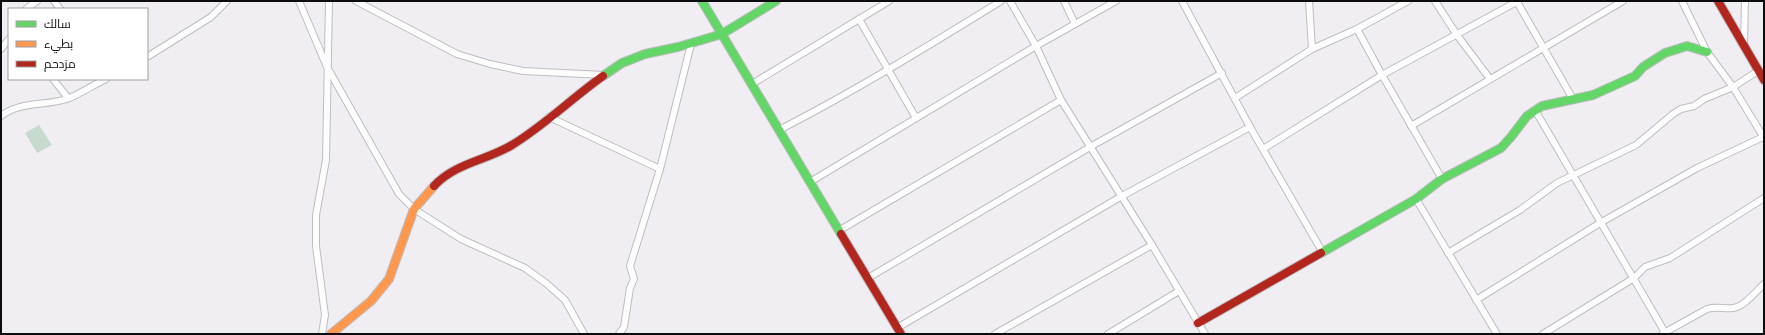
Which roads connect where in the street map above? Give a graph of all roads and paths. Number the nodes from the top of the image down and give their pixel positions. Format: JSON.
{"nodes":[{"id":1,"x":37,"y":1,"type":"edge"},
{"id":2,"x":227,"y":1,"type":"edge"},
{"id":3,"x":299,"y":1,"type":"edge"},
{"id":4,"x":329,"y":1,"type":"edge"},
{"id":5,"x":356,"y":1,"type":"edge"},
{"id":6,"x":702,"y":1,"type":"edge"},
{"id":7,"x":776,"y":1,"type":"edge"},
{"id":8,"x":889,"y":1,"type":"edge"},
{"id":9,"x":1001,"y":1,"type":"edge"},
{"id":10,"x":1010,"y":1,"type":"edge"},
{"id":11,"x":1064,"y":1,"type":"edge"},
{"id":12,"x":1116,"y":1,"type":"edge"},
{"id":13,"x":1182,"y":1,"type":"edge"},
{"id":14,"x":1309,"y":1,"type":"edge"},
{"id":15,"x":1408,"y":1,"type":"edge"},
{"id":16,"x":1435,"y":1,"type":"edge"},
{"id":17,"x":1623,"y":1,"type":"edge"},
{"id":18,"x":1682,"y":1,"type":"edge"},
{"id":19,"x":1718,"y":1,"type":"edge"},
{"id":20,"x":1745,"y":1,"type":"edge"},
{"id":21,"x":1517,"y":2,"type":"edge"},
{"id":22,"x":27,"y":8,"type":"edge"},
{"id":23,"x":859,"y":19,"type":"junction"},
{"id":24,"x":1075,"y":24,"type":"junction"},
{"id":25,"x":1357,"y":28,"type":"junction"},
{"id":26,"x":722,"y":34,"type":"junction"},
{"id":27,"x":1457,"y":35,"type":"junction"},
{"id":28,"x":8,"y":40,"type":"edge"},
{"id":29,"x":691,"y":44,"type":"junction"},
{"id":30,"x":1036,"y":46,"type":"junction"},
{"id":31,"x":1543,"y":47,"type":"junction"},
{"id":32,"x":1744,"y":47,"type":"junction"},
{"id":33,"x":1,"y":49,"type":"edge"},
{"id":34,"x":1312,"y":49,"type":"junction"},
{"id":35,"x":1707,"y":52,"type":"junction"},
{"id":36,"x":148,"y":56,"type":"edge"},
{"id":37,"x":327,"y":67,"type":"junction"},
{"id":38,"x":889,"y":70,"type":"junction"},
{"id":39,"x":1758,"y":71,"type":"junction"},
{"id":40,"x":1222,"y":73,"type":"junction"},
{"id":41,"x":604,"y":75,"type":"junction"},
{"id":42,"x":1382,"y":75,"type":"junction"},
{"id":43,"x":1490,"y":79,"type":"junction"},
{"id":44,"x":55,"y":80,"type":"edge"},
{"id":45,"x":104,"y":80,"type":"edge"},
{"id":46,"x":1764,"y":80,"type":"edge"},
{"id":47,"x":752,"y":84,"type":"junction"},
{"id":48,"x":1733,"y":87,"type":"junction"},
{"id":49,"x":68,"y":98,"type":"junction"},
{"id":50,"x":1234,"y":98,"type":"junction"},
{"id":51,"x":1573,"y":99,"type":"junction"},
{"id":52,"x":1061,"y":100,"type":"junction"},
{"id":53,"x":1535,"y":110,"type":"junction"},
{"id":54,"x":1,"y":116,"type":"edge"},
{"id":55,"x":549,"y":117,"type":"junction"},
{"id":56,"x":916,"y":118,"type":"junction"},
{"id":57,"x":1412,"y":126,"type":"junction"},
{"id":58,"x":1250,"y":128,"type":"junction"},
{"id":59,"x":779,"y":130,"type":"junction"},
{"id":60,"x":1764,"y":137,"type":"edge"},
{"id":61,"x":1090,"y":147,"type":"junction"},
{"id":62,"x":1263,"y":150,"type":"junction"},
{"id":63,"x":660,"y":169,"type":"junction"},
{"id":64,"x":1573,"y":174,"type":"junction"},
{"id":65,"x":1442,"y":179,"type":"junction"},
{"id":66,"x":810,"y":182,"type":"junction"},
{"id":67,"x":1122,"y":196,"type":"junction"},
{"id":68,"x":1764,"y":198,"type":"edge"},
{"id":69,"x":1416,"y":199,"type":"junction"},
{"id":70,"x":414,"y":209,"type":"junction"},
{"id":71,"x":1600,"y":223,"type":"junction"},
{"id":72,"x":840,"y":230,"type":"junction"},
{"id":73,"x":1152,"y":245,"type":"junction"},
{"id":74,"x":1323,"y":253,"type":"junction"},
{"id":75,"x":1448,"y":253,"type":"junction"},
{"id":76,"x":868,"y":278,"type":"junction"},
{"id":77,"x":1634,"y":278,"type":"junction"},
{"id":78,"x":1764,"y":284,"type":"edge"},
{"id":79,"x":1179,"y":292,"type":"junction"},
{"id":80,"x":1476,"y":300,"type":"junction"},
{"id":81,"x":1198,"y":323,"type":"junction"},
{"id":82,"x":899,"y":331,"type":"edge"},
{"id":83,"x":1664,"y":333,"type":"edge"},
{"id":84,"x":322,"y":334,"type":"edge"},
{"id":85,"x":331,"y":334,"type":"edge"},
{"id":86,"x":584,"y":334,"type":"edge"},
{"id":87,"x":619,"y":334,"type":"edge"},
{"id":88,"x":995,"y":334,"type":"edge"},
{"id":89,"x":1108,"y":334,"type":"edge"},
{"id":90,"x":1205,"y":334,"type":"edge"},
{"id":91,"x":1497,"y":334,"type":"edge"},
{"id":92,"x":1543,"y":334,"type":"edge"}],
"edges":[{"from":1,"to":22,"type":"street"},
{"from":2,"to":36,"type":"street"},
{"from":3,"to":37,"type":"street"},
{"from":4,"to":37,"type":"street"},
{"from":5,"to":41,"type":"street"},
{"from":6,"to":26,"type":"street"},
{"from":7,"to":26,"type":"street"},
{"from":8,"to":23,"type":"street"},
{"from":9,"to":38,"type":"street"},
{"from":10,"to":30,"type":"street"},
{"from":11,"to":24,"type":"street"},
{"from":12,"to":24,"type":"street"},
{"from":13,"to":40,"type":"street"},
{"from":14,"to":34,"type":"street"},
{"from":15,"to":25,"type":"street"},
{"from":16,"to":27,"type":"street"},
{"from":17,"to":31,"type":"street"},
{"from":18,"to":35,"type":"street"},
{"from":19,"to":32,"type":"street"},
{"from":20,"to":32,"type":"street"},
{"from":21,"to":27,"type":"street"},
{"from":21,"to":31,"type":"street"},
{"from":23,"to":38,"type":"street"},
{"from":23,"to":47,"type":"street"},
{"from":24,"to":30,"type":"street"},
{"from":25,"to":34,"type":"street"},
{"from":25,"to":42,"type":"street"},
{"from":26,"to":29,"type":"street"},
{"from":26,"to":47,"type":"street"},
{"from":27,"to":42,"type":"street"},
{"from":27,"to":43,"type":"street"},
{"from":28,"to":33,"type":"street"},
{"from":29,"to":41,"type":"street"},
{"from":29,"to":63,"type":"street"},
{"from":30,"to":52,"type":"street"},
{"from":30,"to":56,"type":"street"},
{"from":31,"to":43,"type":"street"},
{"from":31,"to":51,"type":"street"},
{"from":32,"to":39,"type":"street"},
{"from":34,"to":50,"type":"street"},
{"from":35,"to":48,"type":"street"},
{"from":35,"to":51,"type":"street"},
{"from":37,"to":70,"type":"street"},
{"from":37,"to":84,"type":"street"},
{"from":38,"to":56,"type":"street"},
{"from":38,"to":59,"type":"street"},
{"from":39,"to":46,"type":"street"},
{"from":39,"to":48,"type":"street"},
{"from":40,"to":50,"type":"street"},
{"from":40,"to":61,"type":"street"},
{"from":41,"to":55,"type":"street"},
{"from":42,"to":57,"type":"street"},
{"from":42,"to":62,"type":"street"},
{"from":43,"to":57,"type":"street"},
{"from":44,"to":49,"type":"street"},
{"from":45,"to":49,"type":"street"},
{"from":47,"to":59,"type":"street"},
{"from":48,"to":60,"type":"street"},
{"from":48,"to":64,"type":"street"},
{"from":49,"to":54,"type":"street"},
{"from":50,"to":58,"type":"street"},
{"from":51,"to":53,"type":"street"},
{"from":52,"to":61,"type":"street"},
{"from":52,"to":72,"type":"street"},
{"from":53,"to":64,"type":"street"},
{"from":53,"to":65,"type":"street"},
{"from":55,"to":63,"type":"street"},
{"from":55,"to":70,"type":"street"},
{"from":56,"to":66,"type":"street"},
{"from":57,"to":65,"type":"street"},
{"from":58,"to":62,"type":"street"},
{"from":58,"to":67,"type":"street"},
{"from":59,"to":66,"type":"street"},
{"from":60,"to":71,"type":"street"},
{"from":61,"to":67,"type":"street"},
{"from":61,"to":76,"type":"street"},
{"from":62,"to":74,"type":"street"},
{"from":63,"to":87,"type":"street"},
{"from":64,"to":71,"type":"street"},
{"from":64,"to":75,"type":"street"},
{"from":65,"to":69,"type":"street"},
{"from":66,"to":72,"type":"street"},
{"from":67,"to":73,"type":"street"},
{"from":67,"to":82,"type":"street"},
{"from":68,"to":77,"type":"street"},
{"from":69,"to":74,"type":"street"},
{"from":69,"to":75,"type":"street"},
{"from":70,"to":85,"type":"street"},
{"from":70,"to":86,"type":"street"},
{"from":71,"to":77,"type":"street"},
{"from":71,"to":80,"type":"street"},
{"from":72,"to":76,"type":"street"},
{"from":73,"to":79,"type":"street"},
{"from":73,"to":88,"type":"street"},
{"from":74,"to":81,"type":"street"},
{"from":75,"to":80,"type":"street"},
{"from":76,"to":82,"type":"street"},
{"from":77,"to":83,"type":"street"},
{"from":77,"to":92,"type":"street"},
{"from":78,"to":83,"type":"street"},
{"from":79,"to":81,"type":"street"},
{"from":79,"to":89,"type":"street"},
{"from":80,"to":91,"type":"street"},
{"from":81,"to":90,"type":"street"}]}
